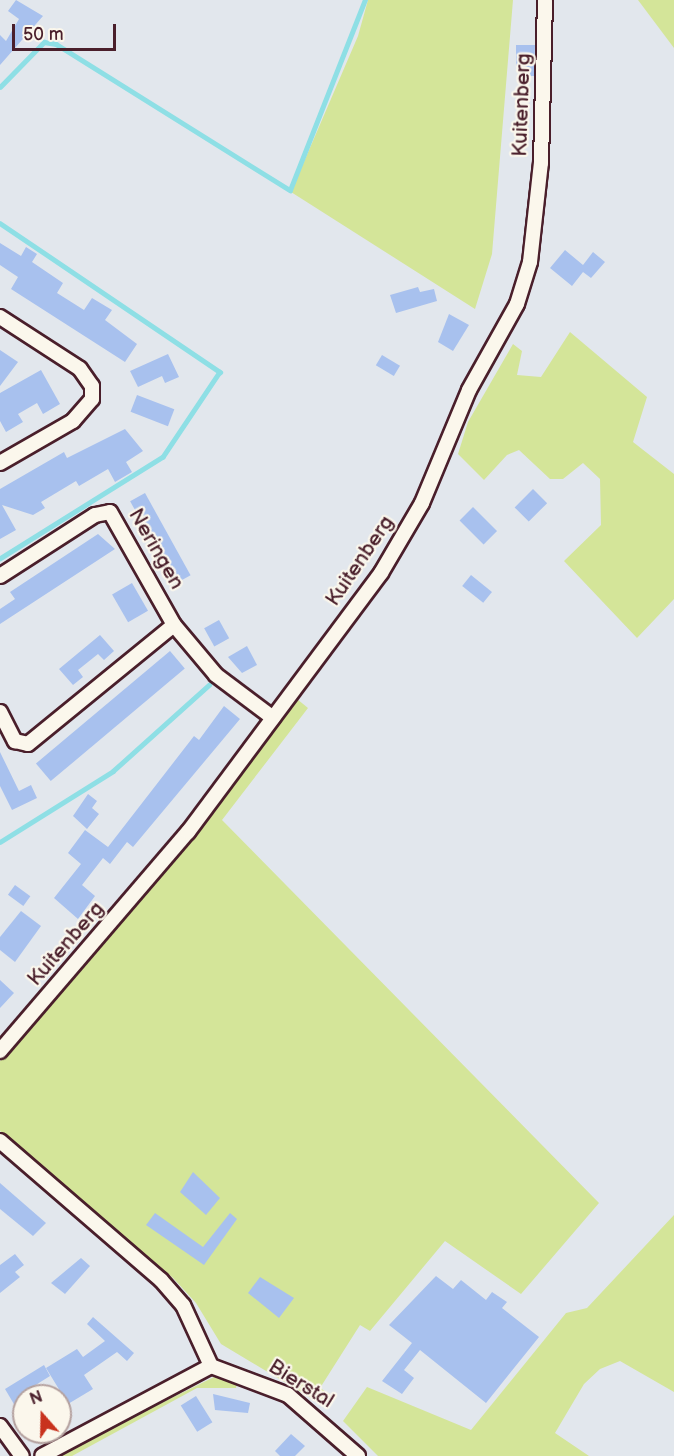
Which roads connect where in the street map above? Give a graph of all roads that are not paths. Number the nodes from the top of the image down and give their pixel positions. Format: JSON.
{"nodes":[{"id":1,"x":545,"y":0,"type":"edge"},
{"id":2,"x":0,"y":316,"type":"edge"},
{"id":3,"x":0,"y":463,"type":"edge"},
{"id":4,"x":0,"y":576,"type":"edge"},
{"id":5,"x":174,"y":626,"type":"junction"},
{"id":6,"x":0,"y":711,"type":"edge"},
{"id":7,"x":273,"y":718,"type":"junction"},
{"id":8,"x":0,"y":1051,"type":"edge"},
{"id":9,"x":0,"y":1141,"type":"edge"},
{"id":10,"x":211,"y":1366,"type":"junction"},
{"id":11,"x":0,"y":1426,"type":"edge"},
{"id":12,"x":21,"y":1456,"type":"edge"},
{"id":13,"x":42,"y":1456,"type":"edge"},
{"id":14,"x":358,"y":1456,"type":"edge"}],
"edges":[{"from":1,"to":7,"type":"street","name":"Kuitenberg"},
{"from":2,"to":3,"type":"street"},
{"from":4,"to":5,"type":"street","name":"Neringen"},
{"from":5,"to":6,"type":"street"},
{"from":5,"to":7,"type":"street","name":"Neringen"},
{"from":7,"to":8,"type":"street","name":"Kuitenberg"},
{"from":9,"to":10,"type":"street"},
{"from":10,"to":13,"type":"street"},
{"from":10,"to":14,"type":"street","name":"Bierstal"},
{"from":11,"to":12,"type":"street"}]}
